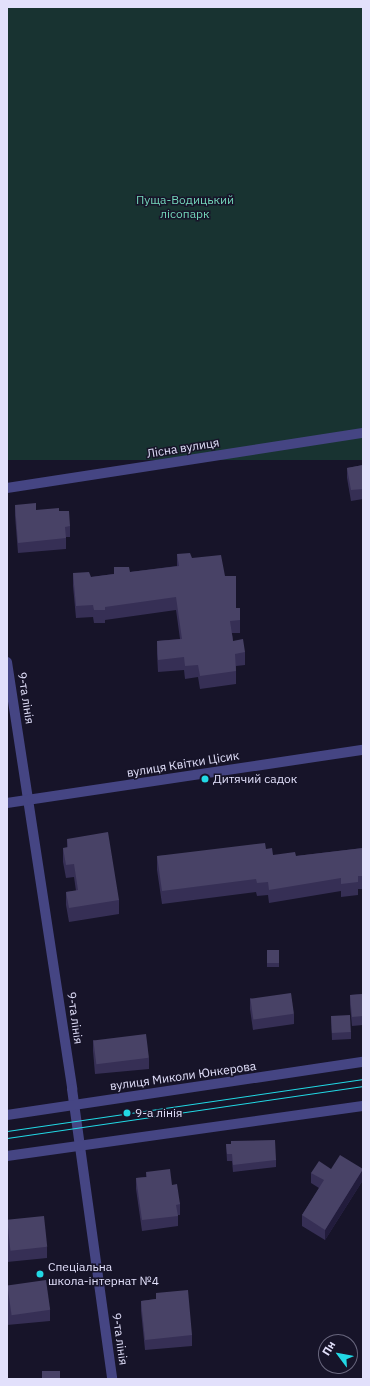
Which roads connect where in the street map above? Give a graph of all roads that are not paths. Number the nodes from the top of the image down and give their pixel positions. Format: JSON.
{"nodes":[{"id":1,"x":363,"y":433,"type":"edge"},
{"id":2,"x":7,"y":488,"type":"edge"},
{"id":3,"x":7,"y":662,"type":"edge"},
{"id":4,"x":363,"y":750,"type":"edge"},
{"id":5,"x":29,"y":800,"type":"junction"},
{"id":6,"x":7,"y":803,"type":"edge"},
{"id":7,"x":363,"y":1062,"type":"edge"},
{"id":8,"x":74,"y":1105,"type":"junction"},
{"id":9,"x":363,"y":1106,"type":"edge"},
{"id":10,"x":7,"y":1115,"type":"edge"},
{"id":11,"x":79,"y":1146,"type":"junction"},
{"id":12,"x":7,"y":1156,"type":"edge"},
{"id":13,"x":112,"y":1379,"type":"edge"}],
"edges":[{"from":1,"to":2,"type":"street","name":"Лісна вулиця"},
{"from":3,"to":5,"type":"street","name":"9-та лінія"},
{"from":4,"to":5,"type":"street","name":"вулиця Квітки Цісик"},
{"from":5,"to":6,"type":"street","name":"вулиця Квітки Цісик"},
{"from":5,"to":8,"type":"street","name":"9-та лінія"},
{"from":7,"to":8,"type":"street","name":"вулиця Миколи Юнкерова"},
{"from":8,"to":10,"type":"street","name":"вулиця Миколи Юнкерова"},
{"from":8,"to":11,"type":"street","name":"9-та лінія"},
{"from":9,"to":11,"type":"street"},
{"from":11,"to":12,"type":"street"},
{"from":11,"to":13,"type":"street","name":"9-та лінія"}]}
